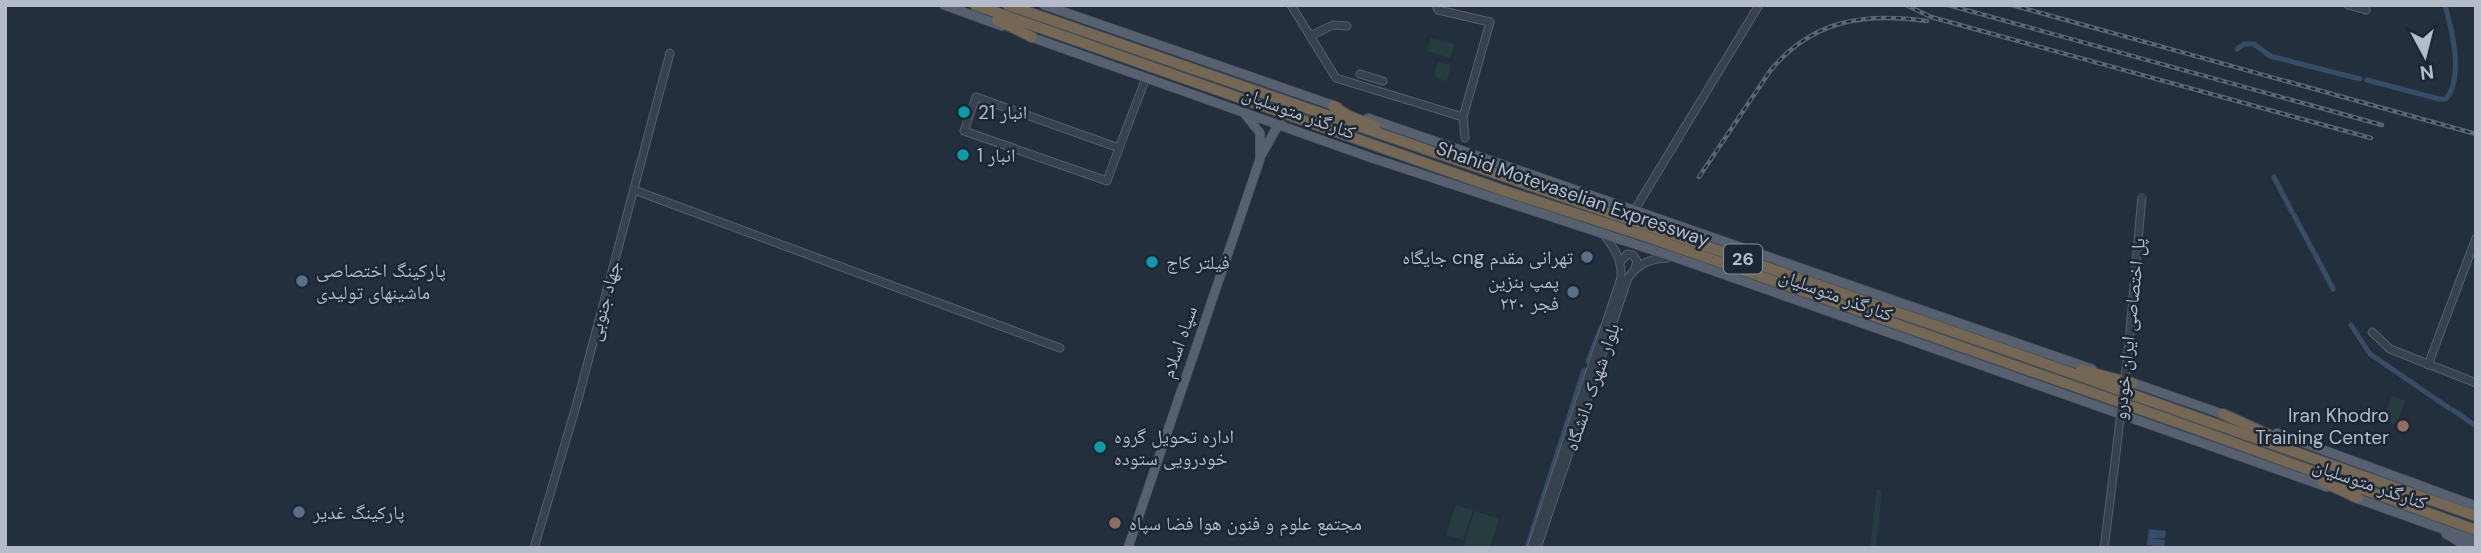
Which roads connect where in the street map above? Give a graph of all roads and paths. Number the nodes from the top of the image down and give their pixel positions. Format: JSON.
{"nodes":[{"id":1,"x":944,"y":5,"type":"edge"},
{"id":2,"x":966,"y":5,"type":"edge"},
{"id":3,"x":975,"y":5,"type":"edge"},
{"id":4,"x":1008,"y":5,"type":"edge"},
{"id":5,"x":1044,"y":5,"type":"edge"},
{"id":6,"x":1291,"y":5,"type":"edge"},
{"id":7,"x":1436,"y":5,"type":"edge"},
{"id":8,"x":1759,"y":5,"type":"edge"},
{"id":9,"x":2348,"y":5,"type":"edge"},
{"id":10,"x":2366,"y":5,"type":"edge"},
{"id":11,"x":1347,"y":26,"type":"dead end"},
{"id":12,"x":1310,"y":36,"type":"junction"},
{"id":13,"x":1032,"y":37,"type":"junction"},
{"id":14,"x":670,"y":53,"type":"dead end"},
{"id":15,"x":1360,"y":74,"type":"dead end"},
{"id":16,"x":1371,"y":74,"type":"junction"},
{"id":17,"x":1146,"y":78,"type":"junction"},
{"id":18,"x":1382,"y":81,"type":"dead end"},
{"id":19,"x":1367,"y":88,"type":"junction"},
{"id":20,"x":1333,"y":106,"type":"junction"},
{"id":21,"x":1243,"y":111,"type":"junction"},
{"id":22,"x":1463,"y":117,"type":"junction"},
{"id":23,"x":1282,"y":125,"type":"junction"},
{"id":24,"x":1465,"y":138,"type":"dead end"},
{"id":25,"x":1119,"y":148,"type":"junction"},
{"id":26,"x":1435,"y":154,"type":"junction"},
{"id":27,"x":1260,"y":159,"type":"junction"},
{"id":28,"x":634,"y":190,"type":"junction"},
{"id":29,"x":2142,"y":196,"type":"dead end"},
{"id":30,"x":1633,"y":211,"type":"junction"},
{"id":31,"x":1603,"y":232,"type":"junction"},
{"id":32,"x":2476,"y":238,"type":"edge"},
{"id":33,"x":1677,"y":258,"type":"junction"},
{"id":34,"x":1621,"y":261,"type":"junction"},
{"id":35,"x":1634,"y":269,"type":"junction"},
{"id":36,"x":1759,"y":286,"type":"junction"},
{"id":37,"x":1879,"y":318,"type":"junction"},
{"id":38,"x":2372,"y":332,"type":"dead end"},
{"id":39,"x":1060,"y":348,"type":"dead end"},
{"id":40,"x":2009,"y":351,"type":"junction"},
{"id":41,"x":2428,"y":365,"type":"junction"},
{"id":42,"x":1595,"y":367,"type":"junction"},
{"id":43,"x":2133,"y":383,"type":"junction"},
{"id":44,"x":2476,"y":383,"type":"edge"},
{"id":45,"x":2223,"y":414,"type":"junction"},
{"id":46,"x":2253,"y":450,"type":"junction"},
{"id":47,"x":2347,"y":472,"type":"junction"},
{"id":48,"x":2358,"y":498,"type":"junction"},
{"id":49,"x":2476,"y":506,"type":"edge"},
{"id":50,"x":2476,"y":516,"type":"edge"},
{"id":51,"x":2423,"y":521,"type":"junction"},
{"id":52,"x":2476,"y":530,"type":"edge"},
{"id":53,"x":2476,"y":541,"type":"edge"},
{"id":54,"x":534,"y":548,"type":"edge"},
{"id":55,"x":1128,"y":548,"type":"edge"},
{"id":56,"x":1531,"y":548,"type":"edge"},
{"id":57,"x":1537,"y":548,"type":"edge"},
{"id":58,"x":2104,"y":548,"type":"edge"},
{"id":59,"x":2470,"y":548,"type":"edge"}],
"edges":[{"from":1,"to":13,"type":"main road","name":"کنارگذر متوسلیان"},
{"from":2,"to":13,"type":"highway"},
{"from":3,"to":37,"type":"highway","name":"Shahid Motevaselian Expressway"},
{"from":4,"to":26,"type":"highway","name":"Shahid Motevaselian Expressway","number":"26"},
{"from":5,"to":20,"type":"main road","name":"کنارگذر متوسلیان"},
{"from":6,"to":12,"type":"street"},
{"from":7,"to":22,"type":"street"},
{"from":8,"to":30,"type":"street"},
{"from":9,"to":10,"type":"street"},
{"from":11,"to":12,"type":"street"},
{"from":12,"to":19,"type":"street"},
{"from":13,"to":17,"type":"main road","name":"کنارگذر متوسلیان"},
{"from":14,"to":28,"type":"street","name":"جهاد جنوبی"},
{"from":15,"to":16,"type":"street"},
{"from":16,"to":18,"type":"street"},
{"from":16,"to":19,"type":"street"},
{"from":17,"to":21,"type":"main road","name":"کنارگذر متوسلیان"},
{"from":17,"to":25,"type":"street"},
{"from":19,"to":22,"type":"street"},
{"from":20,"to":26,"type":"highway"},
{"from":20,"to":30,"type":"main road","name":"کنارگذر متوسلیان"},
{"from":21,"to":23,"type":"main road","name":"کنارگذر متوسلیان"},
{"from":21,"to":27,"type":"main road","name":"سپاه اسلام"},
{"from":22,"to":24,"type":"street"},
{"from":23,"to":27,"type":"main road"},
{"from":23,"to":31,"type":"main road","name":"کنارگذر متوسلیان"},
{"from":25,"to":25,"type":"street"},
{"from":26,"to":40,"type":"highway","name":"Shahid Motevaselian Expressway","number":"26"},
{"from":27,"to":55,"type":"main road","name":"سپاه اسلام"},
{"from":28,"to":39,"type":"street"},
{"from":28,"to":54,"type":"street","name":"جهاد جنوبی"},
{"from":29,"to":58,"type":"street","name":"پل اختصاصی ایران خودرو","bridge":true},
{"from":30,"to":43,"type":"main road","name":"کنارگذر متوسلیان"},
{"from":31,"to":33,"type":"main road","name":"کنارگذر متوسلیان"},
{"from":31,"to":34,"type":"street"},
{"from":32,"to":41,"type":"street"},
{"from":33,"to":35,"type":"street"},
{"from":33,"to":36,"type":"main road","name":"کنارگذر متوسلیان"},
{"from":34,"to":35,"type":"street"},
{"from":34,"to":42,"type":"street","name":"بلوار شهرک دانشگاه"},
{"from":35,"to":42,"type":"street","name":"بلوار شهرک دانشگاه"},
{"from":36,"to":37,"type":"main road"},
{"from":36,"to":48,"type":"main road","name":"کنارگذر متوسلیان"},
{"from":37,"to":46,"type":"highway","name":"Shahid Motevaselian Expressway"},
{"from":38,"to":41,"type":"street"},
{"from":40,"to":43,"type":"highway"},
{"from":40,"to":47,"type":"highway","name":"Shahid Motevaselian Expressway","number":"26"},
{"from":41,"to":44,"type":"street"},
{"from":42,"to":56,"type":"street","name":"بلوار شهرک دانشگاه"},
{"from":42,"to":57,"type":"street","name":"بلوار شهرک دانشگاه"},
{"from":43,"to":45,"type":"main road","name":"کنارگذر متوسلیان"},
{"from":45,"to":47,"type":"highway"},
{"from":45,"to":49,"type":"main road","name":"کنارگذر متوسلیان"},
{"from":46,"to":48,"type":"highway"},
{"from":46,"to":52,"type":"highway","name":"Shahid Motevaselian Expressway"},
{"from":47,"to":50,"type":"highway","name":"Shahid Motevaselian Expressway","number":"26"},
{"from":48,"to":51,"type":"main road","name":"کنارگذر متوسلیان"},
{"from":51,"to":53,"type":"main road","name":"کنارگذر متوسلیان"},
{"from":51,"to":59,"type":"main road"}]}
